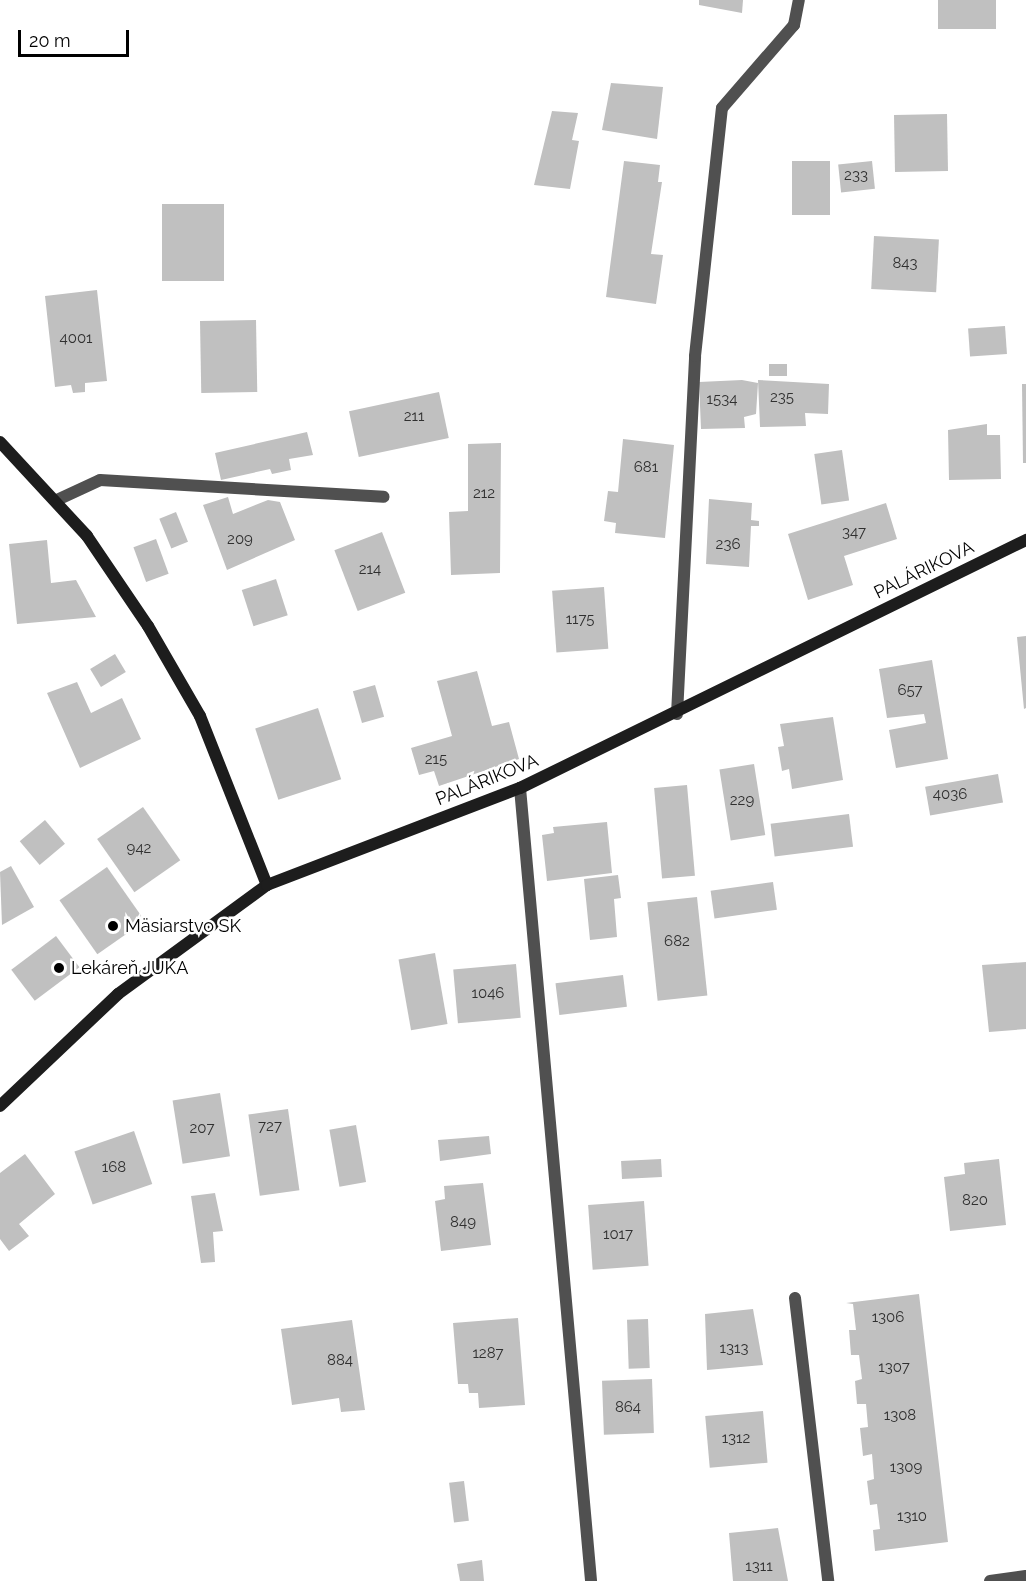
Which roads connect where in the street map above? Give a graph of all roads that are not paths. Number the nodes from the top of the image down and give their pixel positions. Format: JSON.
{"nodes":[{"id":1,"x":800,"y":0,"type":"edge"},
{"id":2,"x":0,"y":442,"type":"edge"},
{"id":3,"x":383,"y":497,"type":"dead end"},
{"id":4,"x":57,"y":500,"type":"junction"},
{"id":5,"x":1026,"y":540,"type":"edge"},
{"id":6,"x":677,"y":714,"type":"junction"},
{"id":7,"x":520,"y":789,"type":"junction"},
{"id":8,"x":267,"y":885,"type":"junction"},
{"id":9,"x":0,"y":1106,"type":"edge"},
{"id":10,"x":795,"y":1298,"type":"dead end"},
{"id":11,"x":1026,"y":1576,"type":"edge"},
{"id":12,"x":591,"y":1581,"type":"edge"},
{"id":13,"x":828,"y":1581,"type":"edge"},
{"id":14,"x":990,"y":1581,"type":"edge"}],
"edges":[{"from":1,"to":6,"type":"street"},
{"from":2,"to":4,"type":"main road"},
{"from":3,"to":4,"type":"street"},
{"from":4,"to":8,"type":"main road"},
{"from":5,"to":6,"type":"main road","name":"PALÁRIKOVA"},
{"from":6,"to":7,"type":"main road","name":"PALÁRIKOVA"},
{"from":7,"to":8,"type":"main road","name":"PALÁRIKOVA"},
{"from":7,"to":12,"type":"street"},
{"from":8,"to":9,"type":"main road","name":"PALÁRIKOVA"},
{"from":10,"to":13,"type":"street"},
{"from":11,"to":14,"type":"street"}]}
